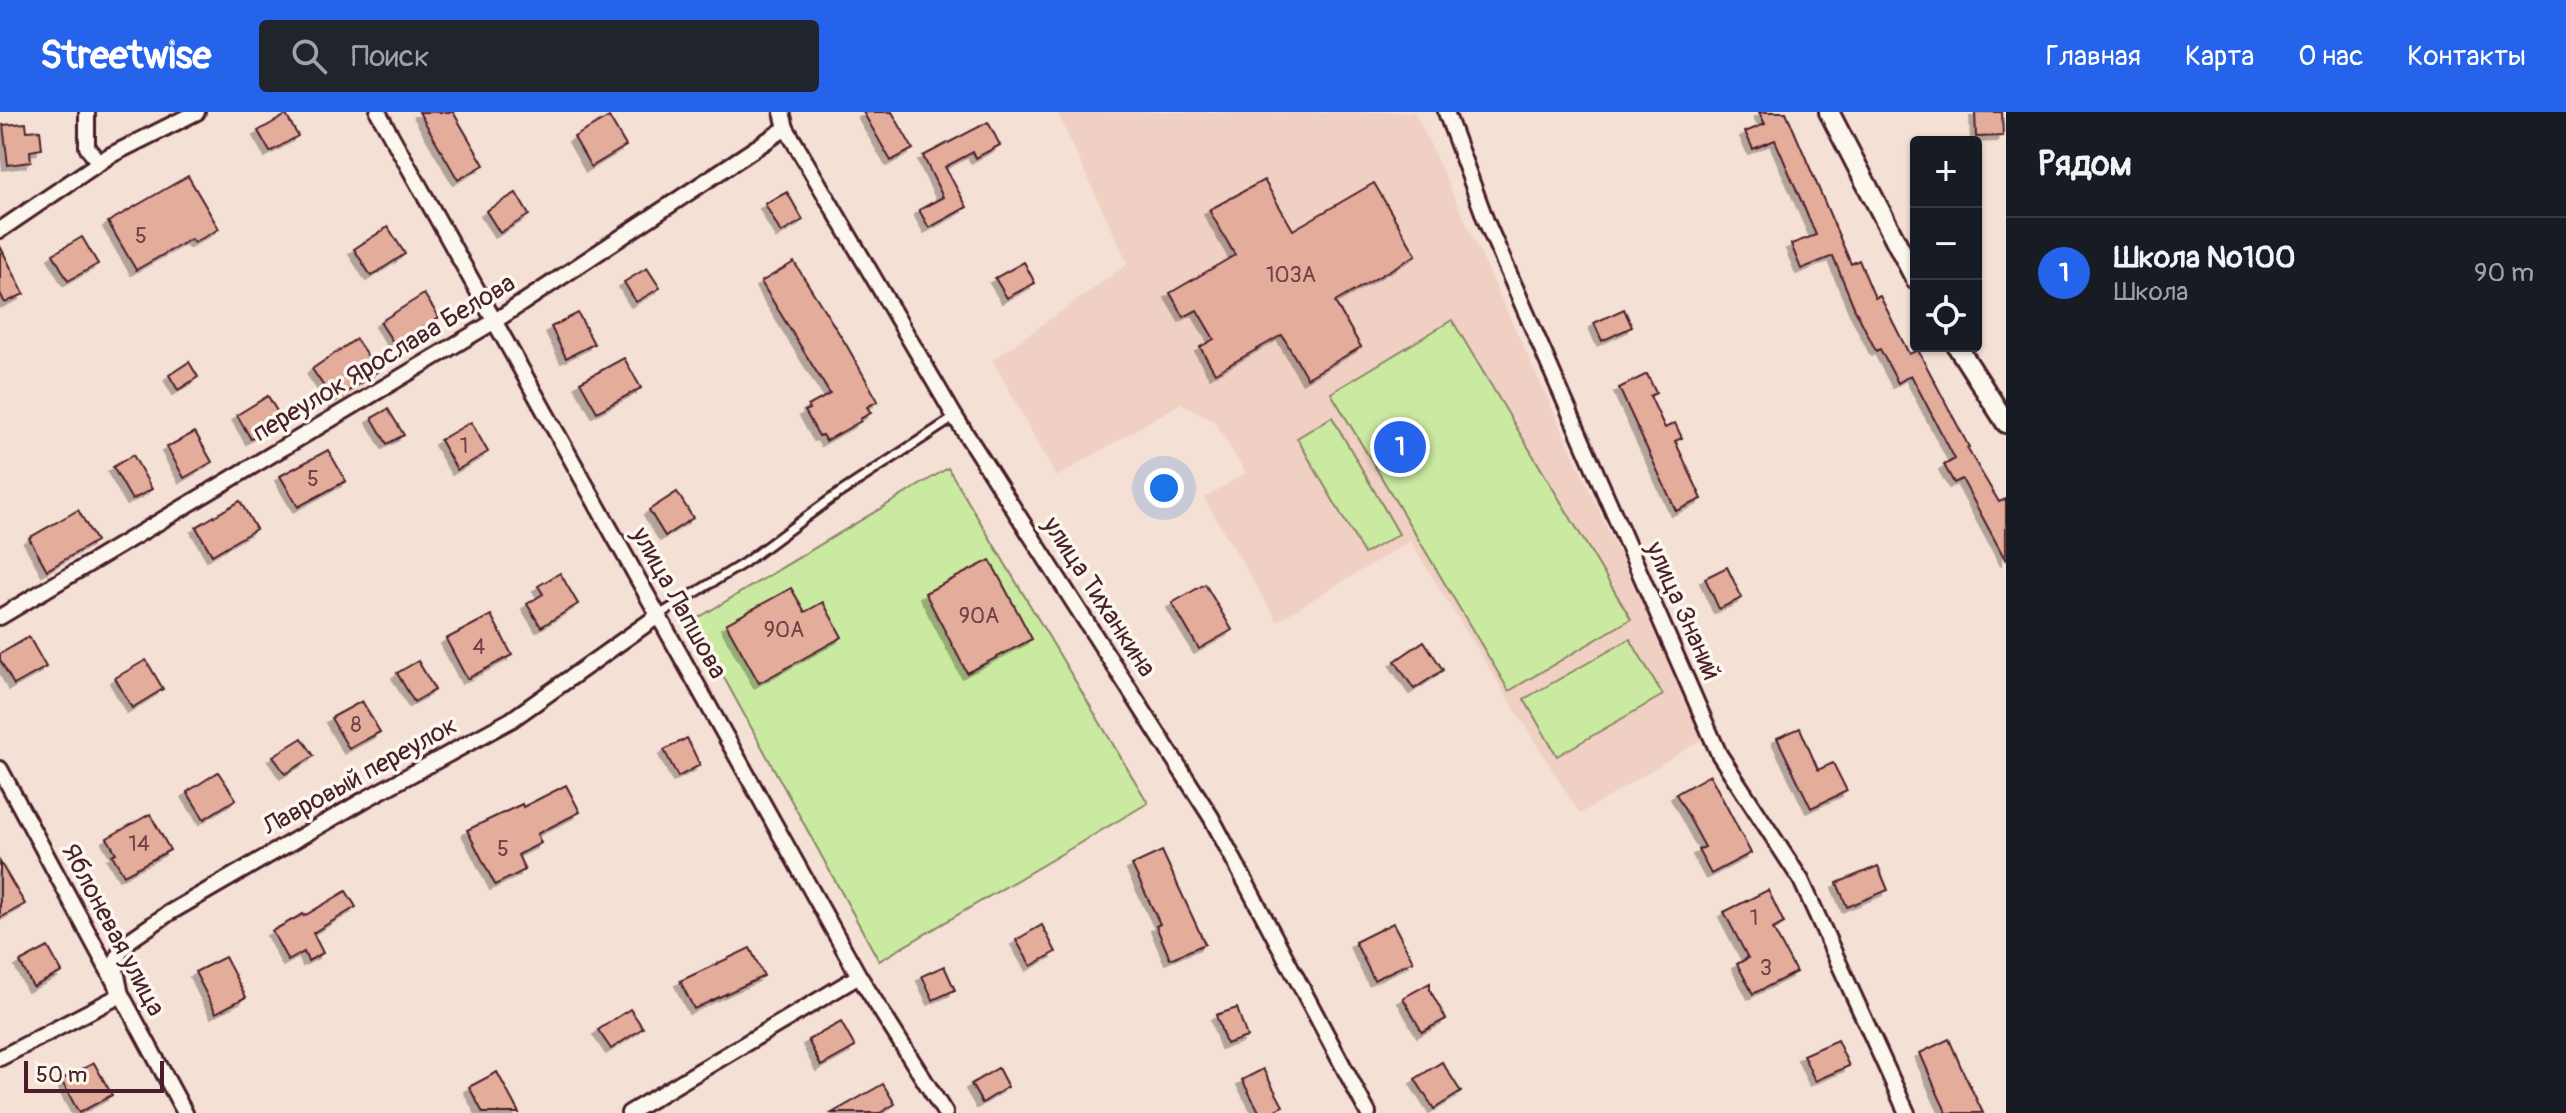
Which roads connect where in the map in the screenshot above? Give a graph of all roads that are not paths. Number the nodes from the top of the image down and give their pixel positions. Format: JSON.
{"nodes":[{"id":1,"x":87,"y":112,"type":"edge"},
{"id":2,"x":197,"y":112,"type":"edge"},
{"id":3,"x":378,"y":112,"type":"edge"},
{"id":4,"x":782,"y":112,"type":"edge"},
{"id":5,"x":1446,"y":112,"type":"edge"},
{"id":6,"x":1829,"y":112,"type":"edge"},
{"id":7,"x":786,"y":128,"type":"junction"},
{"id":8,"x":99,"y":163,"type":"junction"},
{"id":9,"x":0,"y":230,"type":"edge"},
{"id":10,"x":1910,"y":268,"type":"edge"},
{"id":11,"x":495,"y":321,"type":"junction"},
{"id":12,"x":1961,"y":352,"type":"edge"},
{"id":13,"x":955,"y":417,"type":"junction"},
{"id":14,"x":2006,"y":423,"type":"edge"},
{"id":15,"x":659,"y":615,"type":"junction"},
{"id":16,"x":0,"y":617,"type":"edge"},
{"id":17,"x":0,"y":769,"type":"edge"},
{"id":18,"x":859,"y":976,"type":"junction"},
{"id":19,"x":121,"y":995,"type":"junction"},
{"id":20,"x":0,"y":1058,"type":"edge"},
{"id":21,"x":185,"y":1113,"type":"edge"},
{"id":22,"x":629,"y":1113,"type":"edge"},
{"id":23,"x":945,"y":1113,"type":"edge"},
{"id":24,"x":1368,"y":1113,"type":"edge"},
{"id":25,"x":1907,"y":1113,"type":"edge"}],
"edges":[{"from":1,"to":8,"type":"street"},
{"from":2,"to":8,"type":"street"},
{"from":3,"to":11,"type":"street","name":"улица Лапшова"},
{"from":4,"to":7,"type":"street","name":"улица Тиханкина"},
{"from":5,"to":25,"type":"street","name":"улица Знаний"},
{"from":6,"to":10,"type":"street"},
{"from":7,"to":11,"type":"street","name":"переулок Ярослава Белова"},
{"from":7,"to":13,"type":"street","name":"улица Тиханкина"},
{"from":8,"to":9,"type":"street"},
{"from":11,"to":15,"type":"street","name":"улица Лапшова"},
{"from":11,"to":16,"type":"street","name":"переулок Ярослава Белова"},
{"from":12,"to":14,"type":"street"},
{"from":13,"to":15,"type":"lane"},
{"from":13,"to":24,"type":"street","name":"улица Тиханкина"},
{"from":15,"to":18,"type":"street","name":"улица Лапшова"},
{"from":15,"to":19,"type":"street","name":"Лавровый переулок"},
{"from":17,"to":19,"type":"street","name":"Яблоневая улица"},
{"from":18,"to":22,"type":"street"},
{"from":18,"to":23,"type":"street","name":"улица Лапшова"},
{"from":19,"to":20,"type":"street"},
{"from":19,"to":21,"type":"street","name":"Яблоневая улица"}]}
